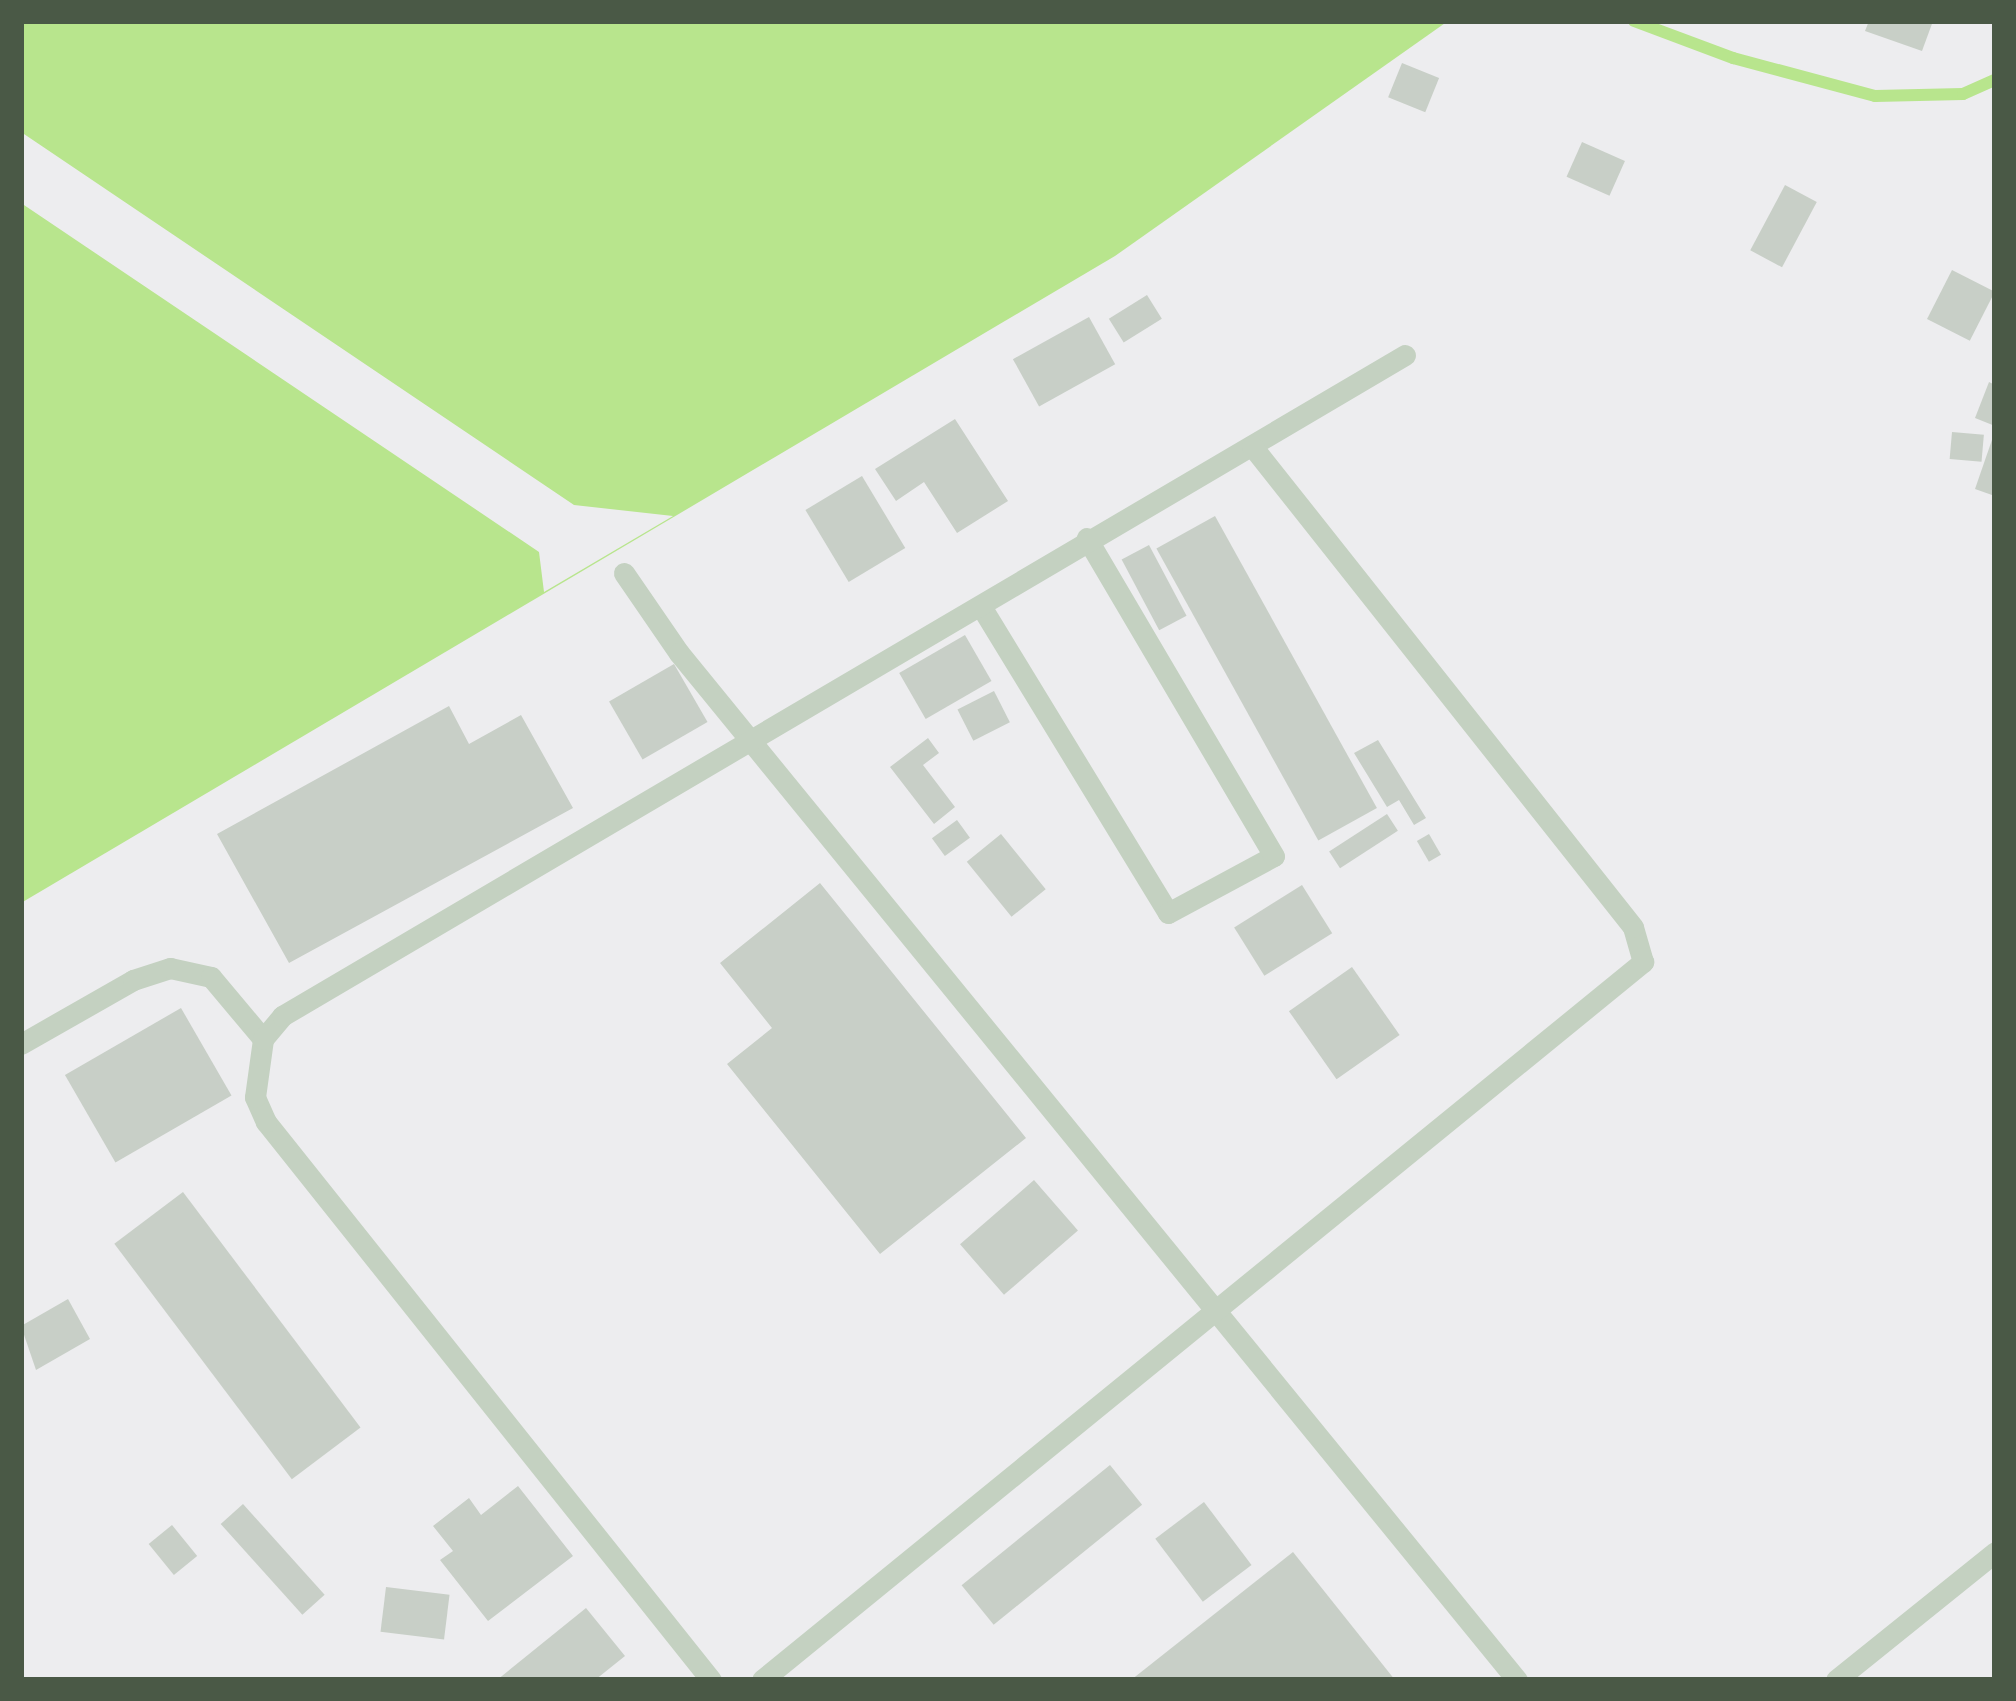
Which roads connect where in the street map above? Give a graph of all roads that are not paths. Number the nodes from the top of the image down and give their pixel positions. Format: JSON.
{"nodes":[{"id":1,"x":1405,"y":356,"type":"dead end"},
{"id":2,"x":1252,"y":446,"type":"junction"},
{"id":3,"x":1087,"y":538,"type":"junction"},
{"id":4,"x":624,"y":573,"type":"dead end"},
{"id":5,"x":982,"y":608,"type":"junction"},
{"id":6,"x":752,"y":742,"type":"junction"},
{"id":7,"x":263,"y":1039,"type":"junction"},
{"id":8,"x":21,"y":1044,"type":"edge"},
{"id":9,"x":1218,"y":1314,"type":"junction"},
{"id":10,"x":1995,"y":1552,"type":"edge"},
{"id":11,"x":711,"y":1680,"type":"edge"},
{"id":12,"x":762,"y":1680,"type":"edge"},
{"id":13,"x":1517,"y":1680,"type":"edge"},
{"id":14,"x":1836,"y":1680,"type":"edge"}],
"edges":[{"from":1,"to":2,"type":"lane"},
{"from":2,"to":3,"type":"lane"},
{"from":2,"to":9,"type":"lane"},
{"from":3,"to":5,"type":"lane"},
{"from":3,"to":5,"type":"lane"},
{"from":4,"to":6,"type":"lane"},
{"from":5,"to":6,"type":"lane"},
{"from":6,"to":7,"type":"lane"},
{"from":6,"to":9,"type":"lane"},
{"from":7,"to":8,"type":"lane"},
{"from":7,"to":11,"type":"lane"},
{"from":9,"to":12,"type":"lane"},
{"from":9,"to":13,"type":"lane"},
{"from":10,"to":14,"type":"lane"}]}
